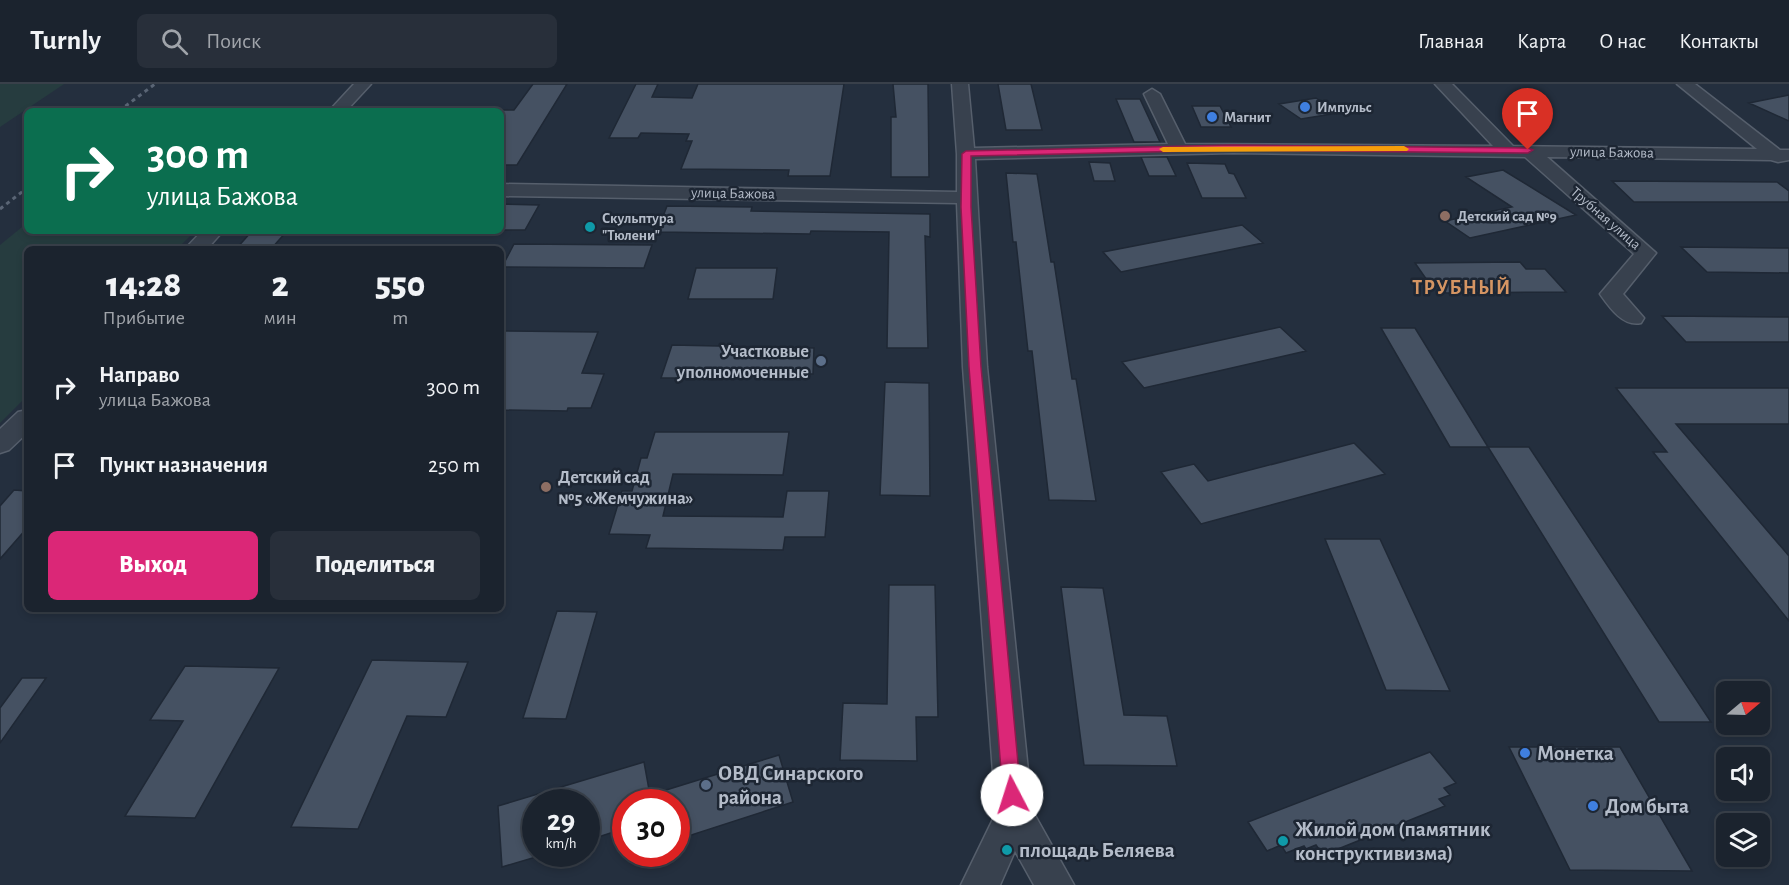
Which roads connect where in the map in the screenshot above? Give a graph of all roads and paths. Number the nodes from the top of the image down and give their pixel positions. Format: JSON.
{"nodes":[{"id":1,"x":363,"y":84,"type":"edge"},
{"id":2,"x":960,"y":84,"type":"edge"},
{"id":3,"x":1443,"y":84,"type":"edge"},
{"id":4,"x":1685,"y":84,"type":"edge"},
{"id":5,"x":1152,"y":94,"type":"dead end"},
{"id":6,"x":340,"y":108,"type":"edge"},
{"id":7,"x":1179,"y":149,"type":"junction"},
{"id":8,"x":1506,"y":150,"type":"junction"},
{"id":9,"x":1528,"y":150,"type":"junction"},
{"id":10,"x":966,"y":154,"type":"junction"},
{"id":11,"x":1784,"y":158,"type":"edge"},
{"id":12,"x":504,"y":190,"type":"edge"},
{"id":13,"x":966,"y":198,"type":"junction"},
{"id":14,"x":210,"y":234,"type":"edge"},
{"id":15,"x":198,"y":246,"type":"edge"},
{"id":16,"x":1633,"y":318,"type":"dead end"},
{"id":17,"x":24,"y":421,"type":"edge"},
{"id":18,"x":0,"y":444,"type":"edge"},
{"id":19,"x":1014,"y":814,"type":"junction"},
{"id":20,"x":980,"y":885,"type":"edge"},
{"id":21,"x":1055,"y":885,"type":"edge"}],
"edges":[{"from":1,"to":6,"type":"street"},
{"from":2,"to":10,"type":"street"},
{"from":3,"to":8,"type":"street"},
{"from":4,"to":11,"type":"street"},
{"from":5,"to":7,"type":"street"},
{"from":7,"to":8,"type":"street","name":"улица Бажова"},
{"from":7,"to":10,"type":"street","name":"улица Бажова"},
{"from":8,"to":9,"type":"street","name":"улица Бажова"},
{"from":9,"to":11,"type":"street","name":"улица Бажова"},
{"from":9,"to":16,"type":"street","name":"Трубная улица"},
{"from":10,"to":13,"type":"street"},
{"from":12,"to":13,"type":"street","name":"улица Бажова"},
{"from":13,"to":19,"type":"street"},
{"from":14,"to":15,"type":"street"},
{"from":17,"to":18,"type":"street"},
{"from":19,"to":20,"type":"street"},
{"from":19,"to":21,"type":"street"}]}
